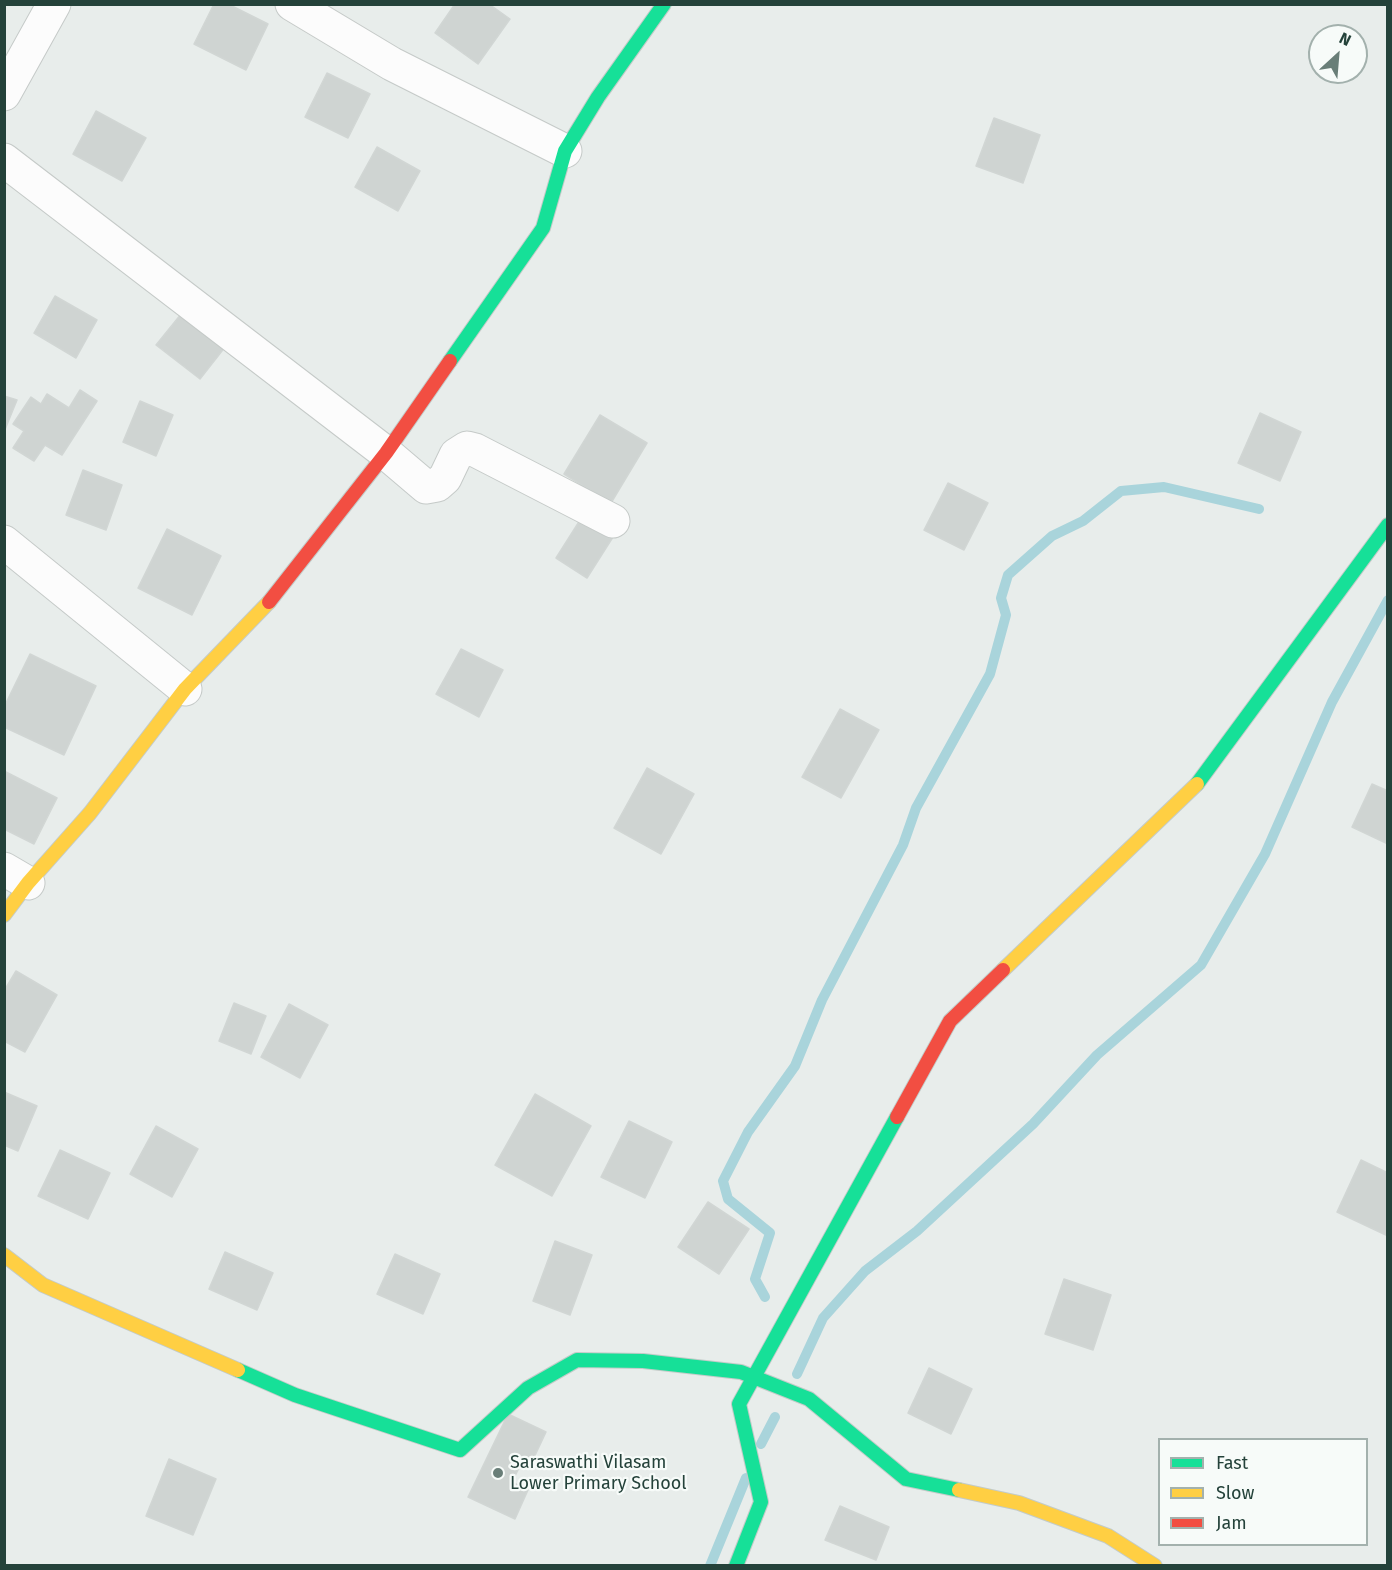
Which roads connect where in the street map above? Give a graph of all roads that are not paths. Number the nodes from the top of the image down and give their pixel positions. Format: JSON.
{"nodes":[{"id":1,"x":54,"y":4,"type":"edge"},
{"id":2,"x":292,"y":4,"type":"edge"},
{"id":3,"x":664,"y":4,"type":"edge"},
{"id":4,"x":4,"y":94,"type":"edge"},
{"id":5,"x":566,"y":151,"type":"junction"},
{"id":6,"x":4,"y":160,"type":"edge"},
{"id":7,"x":386,"y":453,"type":"junction"},
{"id":8,"x":613,"y":521,"type":"dead end"},
{"id":9,"x":1388,"y":525,"type":"edge"},
{"id":10,"x":4,"y":542,"type":"edge"},
{"id":11,"x":185,"y":689,"type":"junction"},
{"id":12,"x":16,"y":876,"type":"edge"},
{"id":13,"x":4,"y":915,"type":"edge"},
{"id":14,"x":4,"y":1255,"type":"edge"},
{"id":15,"x":753,"y":1377,"type":"junction"},
{"id":16,"x":736,"y":1566,"type":"edge"},
{"id":17,"x":1155,"y":1566,"type":"edge"}],
"edges":[{"from":1,"to":4,"type":"street"},
{"from":2,"to":5,"type":"street"},
{"from":3,"to":5,"type":"street"},
{"from":5,"to":7,"type":"street"},
{"from":6,"to":7,"type":"street"},
{"from":7,"to":8,"type":"street"},
{"from":7,"to":11,"type":"street"},
{"from":9,"to":15,"type":"street"},
{"from":10,"to":11,"type":"street"},
{"from":11,"to":12,"type":"street"},
{"from":12,"to":13,"type":"street"},
{"from":14,"to":15,"type":"street"},
{"from":15,"to":16,"type":"street"},
{"from":15,"to":17,"type":"street"}]}
